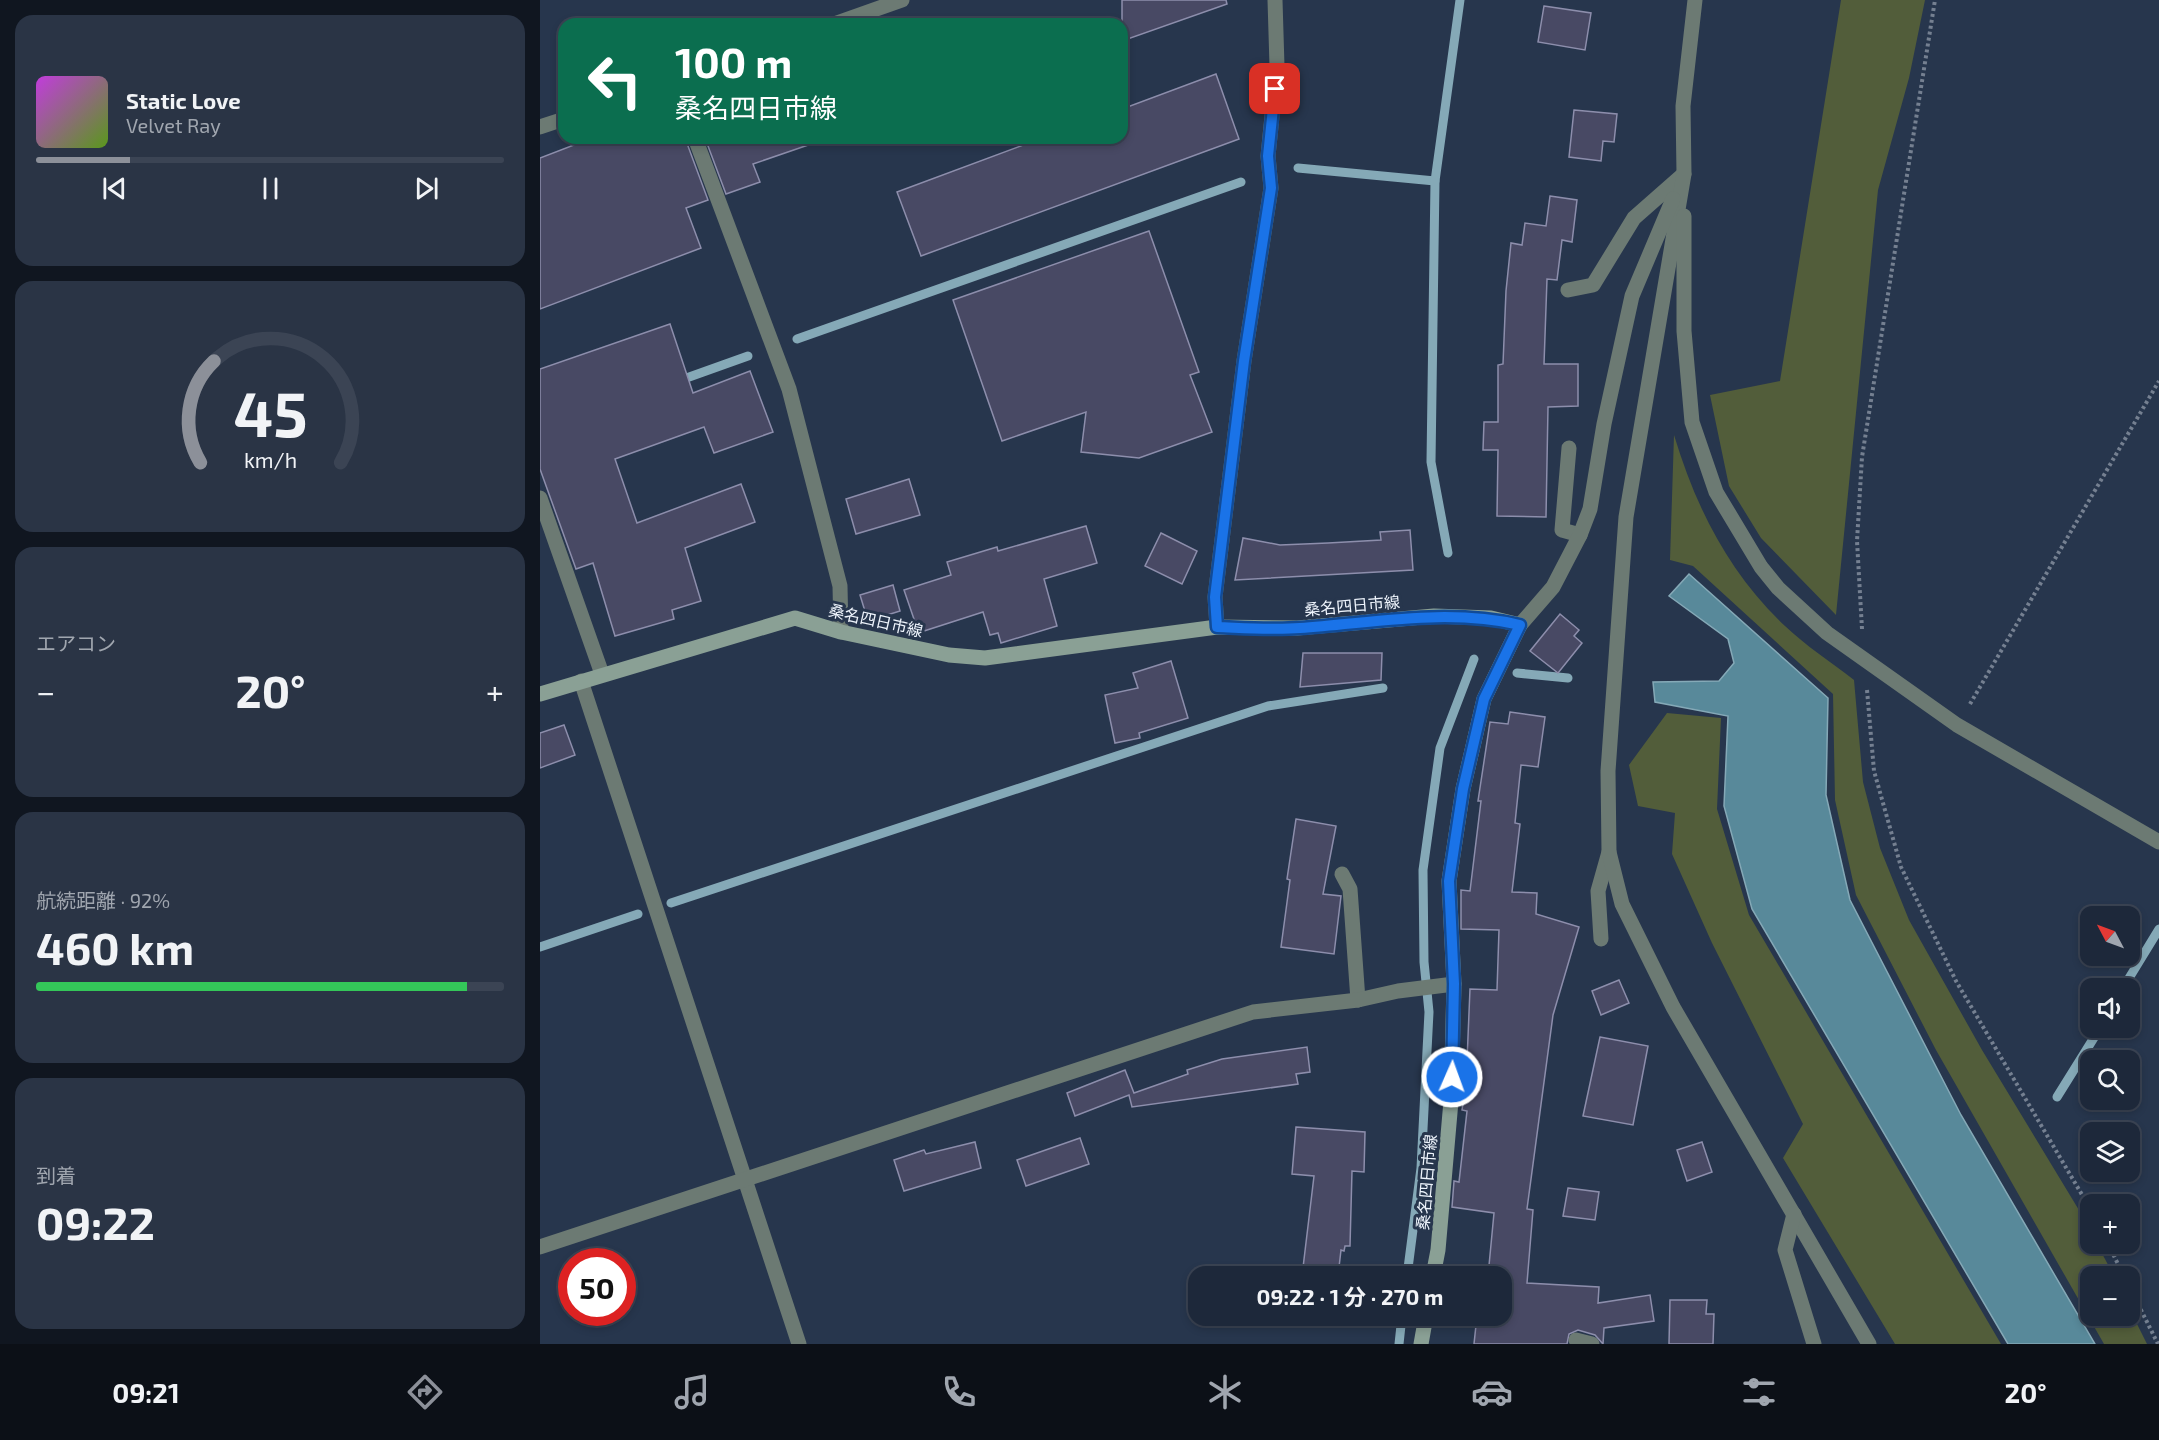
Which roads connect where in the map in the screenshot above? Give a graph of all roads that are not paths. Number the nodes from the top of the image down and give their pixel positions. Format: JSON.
{"nodes":[{"id":1,"x":902,"y":0,"type":"edge"},
{"id":2,"x":1275,"y":0,"type":"edge"},
{"id":3,"x":1695,"y":0,"type":"edge"},
{"id":4,"x":851,"y":18,"type":"edge"},
{"id":5,"x":558,"y":121,"type":"edge"},
{"id":6,"x":540,"y":127,"type":"edge"},
{"id":7,"x":697,"y":144,"type":"edge"},
{"id":8,"x":1683,"y":174,"type":"junction"},
{"id":9,"x":1568,"y":290,"type":"dead end"},
{"id":10,"x":1569,"y":448,"type":"dead end"},
{"id":11,"x":540,"y":498,"type":"edge"},
{"id":12,"x":1580,"y":535,"type":"junction"},
{"id":13,"x":1520,"y":625,"type":"junction"},
{"id":14,"x":1217,"y":627,"type":"junction"},
{"id":15,"x":841,"y":632,"type":"junction"},
{"id":16,"x":602,"y":674,"type":"junction"},
{"id":17,"x":580,"y":681,"type":"junction"},
{"id":18,"x":540,"y":694,"type":"edge"},
{"id":19,"x":2159,"y":842,"type":"edge"},
{"id":20,"x":1609,"y":852,"type":"junction"},
{"id":21,"x":1342,"y":874,"type":"dead end"},
{"id":22,"x":1602,"y":939,"type":"dead end"},
{"id":23,"x":1454,"y":984,"type":"junction"},
{"id":24,"x":1358,"y":1000,"type":"junction"},
{"id":25,"x":744,"y":1180,"type":"junction"},
{"id":26,"x":1794,"y":1214,"type":"junction"},
{"id":27,"x":540,"y":1247,"type":"edge"},
{"id":28,"x":1435,"y":1266,"type":"edge"},
{"id":29,"x":1424,"y":1326,"type":"edge"},
{"id":30,"x":1576,"y":1340,"type":"dead end"},
{"id":31,"x":799,"y":1344,"type":"edge"},
{"id":32,"x":1421,"y":1344,"type":"edge"},
{"id":33,"x":1592,"y":1344,"type":"edge"},
{"id":34,"x":1814,"y":1344,"type":"edge"},
{"id":35,"x":1869,"y":1344,"type":"edge"}],
"edges":[{"from":1,"to":4,"type":"street"},
{"from":2,"to":14,"type":"street"},
{"from":3,"to":8,"type":"street"},
{"from":5,"to":6,"type":"street"},
{"from":7,"to":15,"type":"street"},
{"from":8,"to":9,"type":"street"},
{"from":8,"to":12,"type":"street"},
{"from":8,"to":19,"type":"street"},
{"from":8,"to":20,"type":"street"},
{"from":10,"to":12,"type":"street"},
{"from":11,"to":16,"type":"street"},
{"from":12,"to":13,"type":"street"},
{"from":13,"to":14,"type":"main road","name":"桑名四日市線"},
{"from":13,"to":23,"type":"main road","name":"桑名四日市線"},
{"from":14,"to":15,"type":"main road","name":"桑名四日市線"},
{"from":15,"to":16,"type":"main road","name":"桑名四日市線"},
{"from":16,"to":17,"type":"main road","name":"桑名四日市線"},
{"from":17,"to":18,"type":"main road","name":"桑名四日市線"},
{"from":17,"to":25,"type":"street"},
{"from":20,"to":22,"type":"street"},
{"from":20,"to":26,"type":"street"},
{"from":21,"to":24,"type":"street"},
{"from":23,"to":24,"type":"street"},
{"from":23,"to":28,"type":"main road","name":"桑名四日市線"},
{"from":24,"to":25,"type":"street"},
{"from":25,"to":27,"type":"street"},
{"from":25,"to":31,"type":"street"},
{"from":26,"to":34,"type":"street"},
{"from":26,"to":35,"type":"street"},
{"from":29,"to":32,"type":"main road"},
{"from":30,"to":33,"type":"street"}]}
